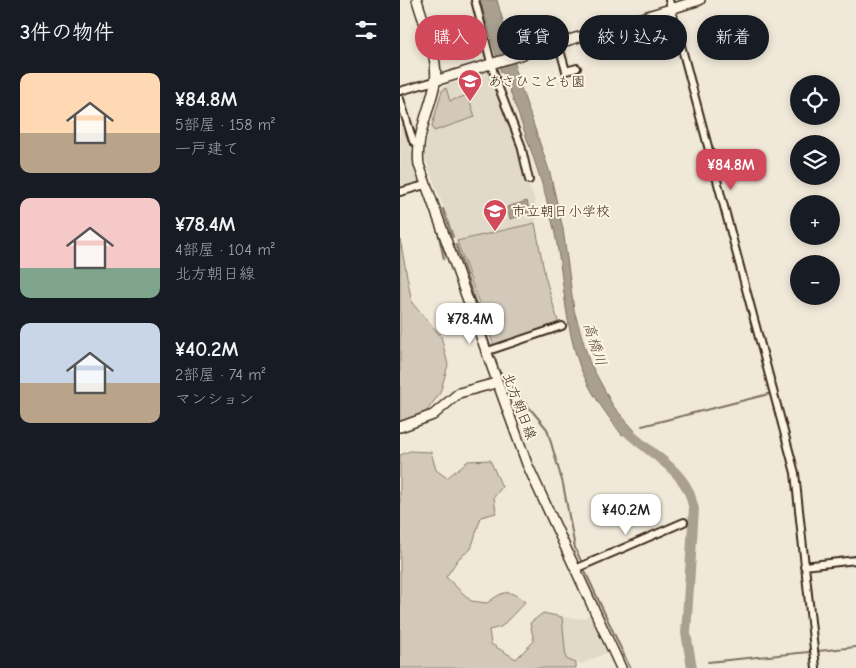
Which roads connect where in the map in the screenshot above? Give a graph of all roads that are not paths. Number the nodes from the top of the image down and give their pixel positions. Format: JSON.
{"nodes":[{"id":1,"x":418,"y":0,"type":"edge"},
{"id":2,"x":475,"y":0,"type":"edge"},
{"id":3,"x":700,"y":0,"type":"edge"},
{"id":4,"x":671,"y":4,"type":"edge"},
{"id":5,"x":569,"y":40,"type":"edge"},
{"id":6,"x":506,"y":60,"type":"edge"},
{"id":7,"x":563,"y":60,"type":"edge"},
{"id":8,"x":493,"y":64,"type":"junction"},
{"id":9,"x":577,"y":68,"type":"dead end"},
{"id":10,"x":435,"y":81,"type":"junction"},
{"id":11,"x":400,"y":91,"type":"edge"},
{"id":12,"x":400,"y":99,"type":"edge"},
{"id":13,"x":418,"y":145,"type":"junction"},
{"id":14,"x":529,"y":180,"type":"dead end"},
{"id":15,"x":425,"y":185,"type":"junction"},
{"id":16,"x":400,"y":192,"type":"edge"},
{"id":17,"x":562,"y":326,"type":"dead end"},
{"id":18,"x":485,"y":352,"type":"junction"},
{"id":19,"x":496,"y":384,"type":"junction"},
{"id":20,"x":400,"y":428,"type":"edge"},
{"id":21,"x":684,"y":522,"type":"dead end"},
{"id":22,"x":856,"y":560,"type":"edge"},
{"id":23,"x":804,"y":566,"type":"junction"},
{"id":24,"x":575,"y":569,"type":"junction"},
{"id":25,"x":621,"y":668,"type":"edge"},
{"id":26,"x":816,"y":668,"type":"edge"}],
"edges":[{"from":1,"to":10,"type":"main road","name":"北方朝日線"},
{"from":2,"to":8,"type":"street"},
{"from":3,"to":4,"type":"main road"},
{"from":4,"to":5,"type":"main road"},
{"from":4,"to":23,"type":"street"},
{"from":6,"to":8,"type":"main road"},
{"from":7,"to":9,"type":"street"},
{"from":8,"to":10,"type":"main road"},
{"from":8,"to":14,"type":"street"},
{"from":10,"to":11,"type":"street"},
{"from":10,"to":13,"type":"main road","name":"北方朝日線"},
{"from":12,"to":13,"type":"street"},
{"from":13,"to":15,"type":"main road","name":"北方朝日線"},
{"from":15,"to":16,"type":"street"},
{"from":15,"to":18,"type":"main road","name":"北方朝日線"},
{"from":17,"to":18,"type":"street"},
{"from":18,"to":19,"type":"main road","name":"北方朝日線"},
{"from":19,"to":20,"type":"main road"},
{"from":19,"to":24,"type":"main road","name":"北方朝日線"},
{"from":21,"to":24,"type":"street"},
{"from":22,"to":23,"type":"street"},
{"from":23,"to":26,"type":"street"},
{"from":24,"to":25,"type":"main road","name":"北方朝日線"}]}
